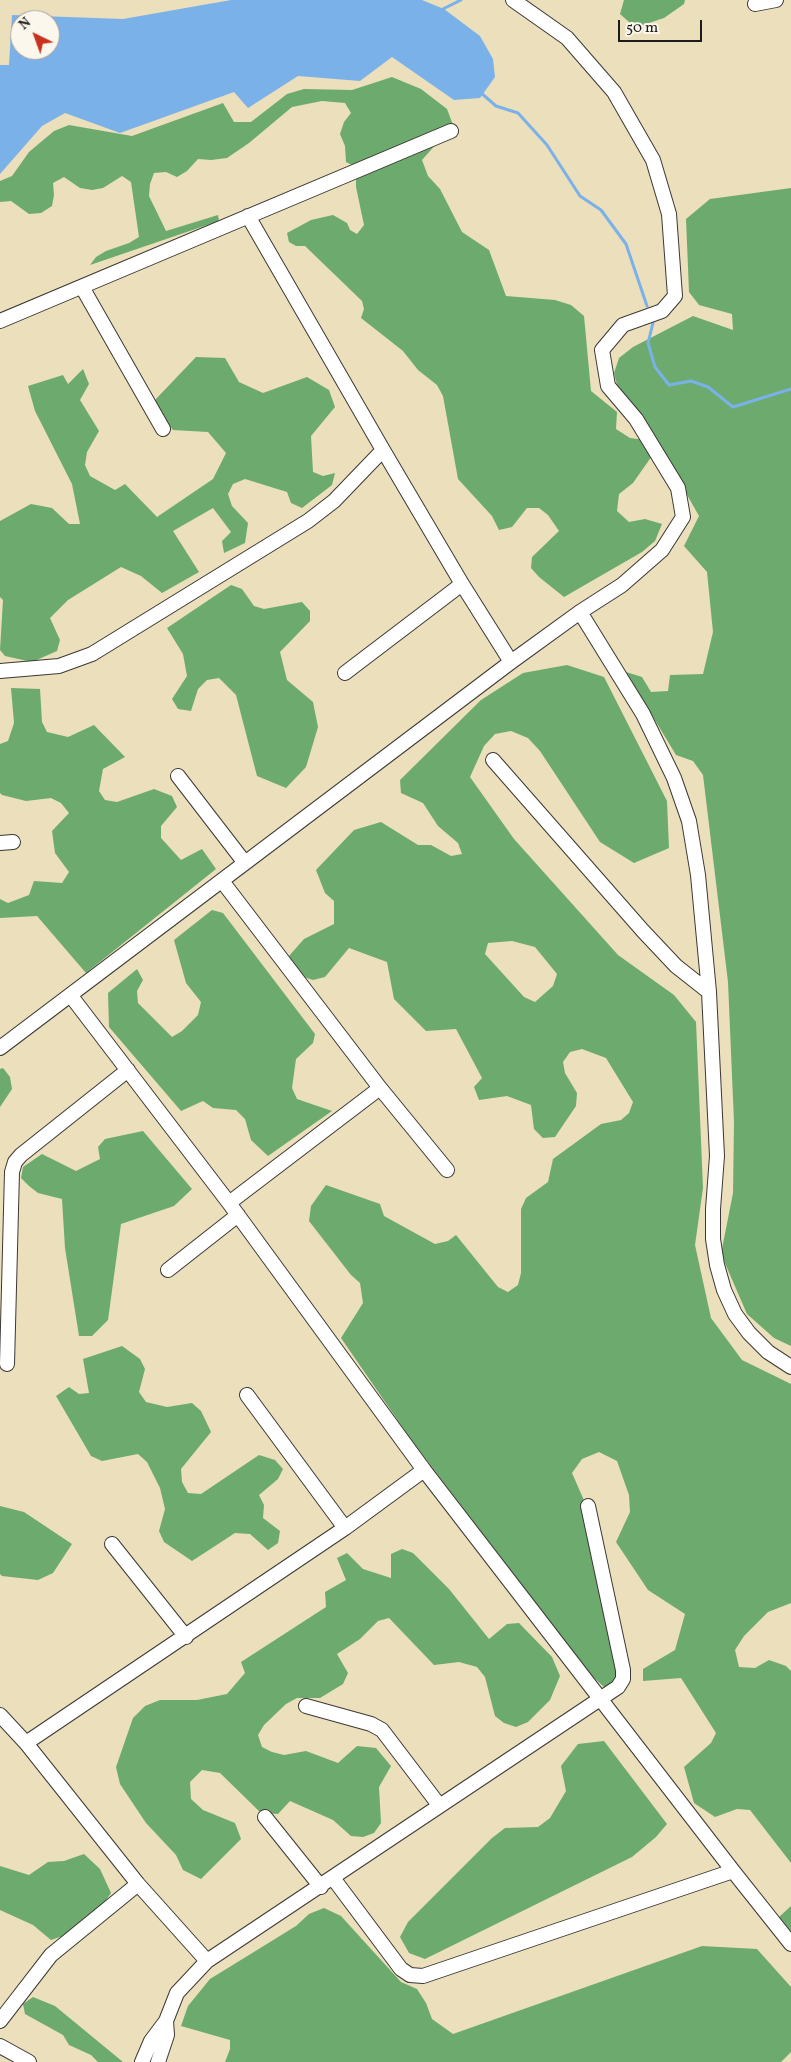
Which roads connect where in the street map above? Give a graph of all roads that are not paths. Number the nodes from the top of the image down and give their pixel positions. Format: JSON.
{"nodes":[{"id":1,"x":513,"y":0,"type":"edge"},
{"id":2,"x":776,"y":0,"type":"edge"},
{"id":3,"x":755,"y":4,"type":"dead end"},
{"id":4,"x":451,"y":131,"type":"dead end"},
{"id":5,"x":248,"y":216,"type":"junction"},
{"id":6,"x":82,"y":287,"type":"junction"},
{"id":7,"x":0,"y":321,"type":"edge"},
{"id":8,"x":163,"y":428,"type":"dead end"},
{"id":9,"x":383,"y":450,"type":"junction"},
{"id":10,"x":462,"y":584,"type":"junction"},
{"id":11,"x":580,"y":612,"type":"junction"},
{"id":12,"x":511,"y":662,"type":"junction"},
{"id":13,"x":0,"y":671,"type":"edge"},
{"id":14,"x":345,"y":673,"type":"dead end"},
{"id":15,"x":493,"y":760,"type":"dead end"},
{"id":16,"x":178,"y":776,"type":"dead end"},
{"id":17,"x":245,"y":863,"type":"junction"},
{"id":18,"x":222,"y":881,"type":"junction"},
{"id":19,"x":709,"y":992,"type":"junction"},
{"id":20,"x":71,"y":996,"type":"junction"},
{"id":21,"x":0,"y":1048,"type":"edge"},
{"id":22,"x":128,"y":1070,"type":"junction"},
{"id":23,"x":380,"y":1088,"type":"junction"},
{"id":24,"x":447,"y":1170,"type":"dead end"},
{"id":25,"x":229,"y":1203,"type":"junction"},
{"id":26,"x":238,"y":1215,"type":"junction"},
{"id":27,"x":168,"y":1270,"type":"dead end"},
{"id":28,"x":7,"y":1364,"type":"dead end"},
{"id":29,"x":791,"y":1367,"type":"edge"},
{"id":30,"x":247,"y":1395,"type":"dead end"},
{"id":31,"x":424,"y":1470,"type":"junction"},
{"id":32,"x":588,"y":1506,"type":"dead end"},
{"id":33,"x":345,"y":1528,"type":"junction"},
{"id":34,"x":112,"y":1544,"type":"dead end"},
{"id":35,"x":186,"y":1637,"type":"junction"},
{"id":36,"x":602,"y":1700,"type":"junction"},
{"id":37,"x":306,"y":1706,"type":"dead end"},
{"id":38,"x":0,"y":1714,"type":"edge"},
{"id":39,"x":26,"y":1744,"type":"junction"},
{"id":40,"x":439,"y":1805,"type":"junction"},
{"id":41,"x":265,"y":1818,"type":"dead end"},
{"id":42,"x":732,"y":1871,"type":"junction"},
{"id":43,"x":333,"y":1878,"type":"junction"},
{"id":44,"x":138,"y":1884,"type":"junction"},
{"id":45,"x":321,"y":1887,"type":"junction"},
{"id":46,"x":791,"y":1944,"type":"edge"},
{"id":47,"x":207,"y":1961,"type":"junction"},
{"id":48,"x":166,"y":2021,"type":"junction"},
{"id":49,"x":0,"y":2022,"type":"edge"},
{"id":50,"x":0,"y":2046,"type":"edge"},
{"id":51,"x":29,"y":2062,"type":"edge"},
{"id":52,"x":142,"y":2062,"type":"edge"},
{"id":53,"x":158,"y":2062,"type":"edge"}],
"edges":[{"from":1,"to":11,"type":"street"},
{"from":2,"to":3,"type":"street"},
{"from":4,"to":5,"type":"street"},
{"from":5,"to":6,"type":"street"},
{"from":5,"to":9,"type":"street"},
{"from":6,"to":7,"type":"street"},
{"from":6,"to":8,"type":"street"},
{"from":9,"to":10,"type":"street"},
{"from":9,"to":13,"type":"street"},
{"from":10,"to":12,"type":"street"},
{"from":10,"to":14,"type":"street"},
{"from":11,"to":12,"type":"street"},
{"from":11,"to":19,"type":"street"},
{"from":12,"to":17,"type":"street"},
{"from":15,"to":19,"type":"street"},
{"from":16,"to":17,"type":"street"},
{"from":17,"to":18,"type":"street"},
{"from":18,"to":20,"type":"street"},
{"from":18,"to":23,"type":"street"},
{"from":19,"to":29,"type":"street"},
{"from":20,"to":21,"type":"street"},
{"from":20,"to":22,"type":"street"},
{"from":22,"to":25,"type":"street"},
{"from":22,"to":28,"type":"street"},
{"from":23,"to":24,"type":"street"},
{"from":23,"to":25,"type":"street"},
{"from":25,"to":26,"type":"street"},
{"from":26,"to":27,"type":"street"},
{"from":26,"to":31,"type":"street"},
{"from":30,"to":33,"type":"street"},
{"from":31,"to":33,"type":"street"},
{"from":31,"to":36,"type":"street"},
{"from":32,"to":36,"type":"street"},
{"from":33,"to":35,"type":"street"},
{"from":34,"to":35,"type":"street"},
{"from":35,"to":39,"type":"street"},
{"from":36,"to":40,"type":"street"},
{"from":36,"to":42,"type":"street"},
{"from":37,"to":40,"type":"street"},
{"from":38,"to":39,"type":"street"},
{"from":39,"to":44,"type":"street"},
{"from":40,"to":43,"type":"street"},
{"from":41,"to":45,"type":"street"},
{"from":42,"to":43,"type":"street"},
{"from":42,"to":46,"type":"street"},
{"from":43,"to":45,"type":"street"},
{"from":44,"to":47,"type":"street"},
{"from":44,"to":49,"type":"street"},
{"from":45,"to":47,"type":"street"},
{"from":47,"to":48,"type":"street"},
{"from":48,"to":52,"type":"street"},
{"from":48,"to":53,"type":"street"},
{"from":50,"to":51,"type":"street"}]}
